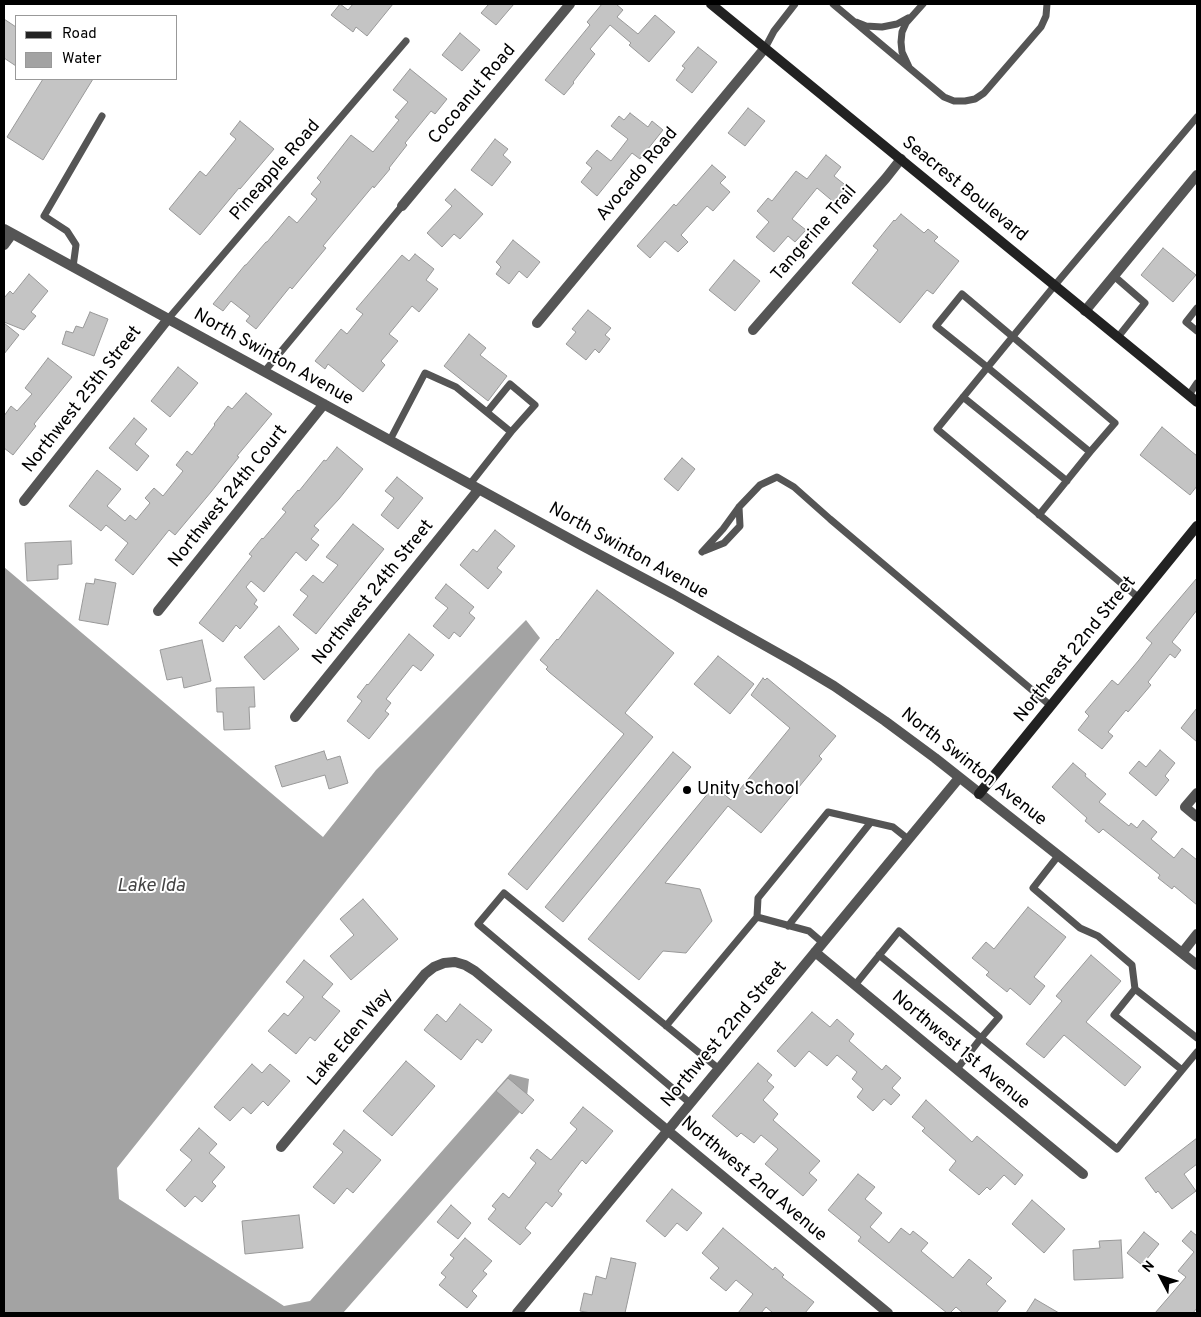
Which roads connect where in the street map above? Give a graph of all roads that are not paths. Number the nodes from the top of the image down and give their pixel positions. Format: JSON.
{"nodes":[{"id":1,"x":570,"y":4,"type":"edge"},
{"id":2,"x":711,"y":4,"type":"edge"},
{"id":3,"x":795,"y":4,"type":"edge"},
{"id":4,"x":832,"y":4,"type":"edge"},
{"id":5,"x":923,"y":4,"type":"edge"},
{"id":6,"x":1047,"y":4,"type":"edge"},
{"id":7,"x":911,"y":17,"type":"junction"},
{"id":8,"x":851,"y":20,"type":"junction"},
{"id":9,"x":406,"y":41,"type":"dead end"},
{"id":10,"x":765,"y":48,"type":"junction"},
{"id":11,"x":910,"y":70,"type":"junction"},
{"id":12,"x":102,"y":116,"type":"dead end"},
{"id":13,"x":1197,"y":117,"type":"edge"},
{"id":14,"x":901,"y":159,"type":"junction"},
{"id":15,"x":1197,"y":175,"type":"edge"},
{"id":16,"x":402,"y":206,"type":"joint"},
{"id":17,"x":8,"y":231,"type":"edge"},
{"id":18,"x":4,"y":244,"type":"edge"},
{"id":19,"x":73,"y":267,"type":"junction"},
{"id":20,"x":1114,"y":276,"type":"junction"},
{"id":21,"x":1055,"y":285,"type":"junction"},
{"id":22,"x":1197,"y":308,"type":"edge"},
{"id":23,"x":1086,"y":311,"type":"junction"},
{"id":24,"x":168,"y":319,"type":"junction"},
{"id":25,"x":537,"y":323,"type":"dead end"},
{"id":26,"x":753,"y":330,"type":"dead end"},
{"id":27,"x":1197,"y":331,"type":"edge"},
{"id":28,"x":1012,"y":337,"type":"junction"},
{"id":29,"x":1118,"y":337,"type":"junction"},
{"id":30,"x":987,"y":367,"type":"junction"},
{"id":31,"x":264,"y":372,"type":"junction"},
{"id":32,"x":1197,"y":383,"type":"edge"},
{"id":33,"x":1189,"y":395,"type":"junction"},
{"id":34,"x":963,"y":396,"type":"junction"},
{"id":35,"x":1197,"y":402,"type":"edge"},
{"id":36,"x":324,"y":404,"type":"junction"},
{"id":37,"x":487,"y":412,"type":"junction"},
{"id":38,"x":511,"y":432,"type":"junction"},
{"id":39,"x":390,"y":440,"type":"junction"},
{"id":40,"x":1090,"y":452,"type":"junction"},
{"id":41,"x":1067,"y":481,"type":"junction"},
{"id":42,"x":474,"y":487,"type":"junction"},
{"id":43,"x":24,"y":501,"type":"dead end"},
{"id":44,"x":739,"y":506,"type":"junction"},
{"id":45,"x":1039,"y":515,"type":"junction"},
{"id":46,"x":1197,"y":526,"type":"edge"},
{"id":47,"x":1139,"y":598,"type":"junction"},
{"id":48,"x":158,"y":611,"type":"dead end"},
{"id":49,"x":1051,"y":706,"type":"junction"},
{"id":50,"x":295,"y":717,"type":"dead end"},
{"id":51,"x":959,"y":778,"type":"junction"},
{"id":52,"x":1197,"y":793,"type":"edge"},
{"id":53,"x":979,"y":794,"type":"junction"},
{"id":54,"x":1197,"y":817,"type":"edge"},
{"id":55,"x":871,"y":822,"type":"junction"},
{"id":56,"x":908,"y":840,"type":"junction"},
{"id":57,"x":1058,"y":856,"type":"junction"},
{"id":58,"x":757,"y":917,"type":"junction"},
{"id":59,"x":788,"y":926,"type":"junction"},
{"id":60,"x":1197,"y":934,"type":"edge"},
{"id":61,"x":823,"y":943,"type":"junction"},
{"id":62,"x":815,"y":952,"type":"junction"},
{"id":63,"x":1182,"y":953,"type":"junction"},
{"id":64,"x":879,"y":955,"type":"junction"},
{"id":65,"x":455,"y":962,"type":"joint"},
{"id":66,"x":1197,"y":966,"type":"edge"},
{"id":67,"x":855,"y":985,"type":"junction"},
{"id":68,"x":1135,"y":989,"type":"junction"},
{"id":69,"x":666,"y":1026,"type":"junction"},
{"id":70,"x":981,"y":1038,"type":"junction"},
{"id":71,"x":1197,"y":1038,"type":"edge"},
{"id":72,"x":1197,"y":1052,"type":"edge"},
{"id":73,"x":719,"y":1069,"type":"junction"},
{"id":74,"x":956,"y":1069,"type":"junction"},
{"id":75,"x":1182,"y":1070,"type":"junction"},
{"id":76,"x":690,"y":1103,"type":"junction"},
{"id":77,"x":668,"y":1130,"type":"junction"},
{"id":78,"x":281,"y":1147,"type":"dead end"},
{"id":79,"x":1083,"y":1174,"type":"dead end"},
{"id":80,"x":521,"y":1312,"type":"edge"},
{"id":81,"x":888,"y":1313,"type":"edge"}],
"edges":[{"from":1,"to":16,"type":"street","name":"Cocoanut Road"},
{"from":2,"to":10,"type":"street","name":"Seacrest Boulevard"},
{"from":3,"to":10,"type":"lane"},
{"from":4,"to":8,"type":"lane"},
{"from":5,"to":7,"type":"lane"},
{"from":6,"to":11,"type":"lane"},
{"from":7,"to":8,"type":"lane"},
{"from":7,"to":11,"type":"lane"},
{"from":8,"to":11,"type":"lane"},
{"from":9,"to":24,"type":"lane","name":"Pineapple Road"},
{"from":10,"to":14,"type":"street","name":"Seacrest Boulevard"},
{"from":10,"to":25,"type":"street","name":"Avocado Road"},
{"from":12,"to":19,"type":"lane"},
{"from":13,"to":21,"type":"lane"},
{"from":14,"to":21,"type":"street","name":"Seacrest Boulevard"},
{"from":14,"to":26,"type":"street","name":"Tangerine Trail"},
{"from":15,"to":20,"type":"street"},
{"from":16,"to":31,"type":"lane"},
{"from":17,"to":18,"type":"street"},
{"from":17,"to":19,"type":"street","name":"North Swinton Avenue"},
{"from":19,"to":24,"type":"street","name":"North Swinton Avenue"},
{"from":20,"to":23,"type":"street"},
{"from":20,"to":29,"type":"lane"},
{"from":21,"to":23,"type":"street","name":"Seacrest Boulevard"},
{"from":21,"to":28,"type":"lane"},
{"from":22,"to":27,"type":"lane"},
{"from":23,"to":29,"type":"street","name":"Seacrest Boulevard"},
{"from":24,"to":31,"type":"street","name":"North Swinton Avenue"},
{"from":24,"to":43,"type":"street","name":"Northwest 25th Street"},
{"from":28,"to":30,"type":"lane"},
{"from":28,"to":30,"type":"lane"},
{"from":28,"to":40,"type":"lane"},
{"from":29,"to":33,"type":"street","name":"Seacrest Boulevard"},
{"from":30,"to":34,"type":"lane"},
{"from":30,"to":40,"type":"lane"},
{"from":31,"to":36,"type":"street","name":"North Swinton Avenue"},
{"from":32,"to":33,"type":"lane"},
{"from":33,"to":35,"type":"street","name":"Seacrest Boulevard"},
{"from":34,"to":41,"type":"lane"},
{"from":34,"to":45,"type":"lane"},
{"from":36,"to":39,"type":"street","name":"North Swinton Avenue"},
{"from":36,"to":48,"type":"street","name":"Northwest 24th Court"},
{"from":37,"to":38,"type":"lane"},
{"from":37,"to":38,"type":"lane"},
{"from":37,"to":39,"type":"lane"},
{"from":38,"to":42,"type":"lane"},
{"from":39,"to":42,"type":"street","name":"North Swinton Avenue"},
{"from":40,"to":41,"type":"lane"},
{"from":41,"to":45,"type":"lane"},
{"from":42,"to":50,"type":"street","name":"Northwest 24th Street"},
{"from":42,"to":51,"type":"street","name":"North Swinton Avenue"},
{"from":44,"to":44,"type":"lane"},
{"from":44,"to":49,"type":"lane"},
{"from":45,"to":47,"type":"lane"},
{"from":46,"to":47,"type":"street","name":"Northeast 22nd Street"},
{"from":47,"to":49,"type":"street","name":"Northeast 22nd Street"},
{"from":49,"to":53,"type":"street","name":"Northeast 22nd Street"},
{"from":51,"to":53,"type":"street","name":"North Swinton Avenue"},
{"from":51,"to":56,"type":"street","name":"Northwest 22nd Street"},
{"from":52,"to":54,"type":"street"},
{"from":53,"to":57,"type":"street","name":"North Swinton Avenue"},
{"from":55,"to":56,"type":"lane"},
{"from":55,"to":58,"type":"lane"},
{"from":55,"to":59,"type":"lane"},
{"from":56,"to":61,"type":"street","name":"Northwest 22nd Street"},
{"from":57,"to":63,"type":"street","name":"North Swinton Avenue"},
{"from":57,"to":68,"type":"lane"},
{"from":58,"to":59,"type":"lane"},
{"from":58,"to":69,"type":"lane"},
{"from":59,"to":61,"type":"lane"},
{"from":60,"to":63,"type":"street"},
{"from":61,"to":62,"type":"street","name":"Northwest 22nd Street"},
{"from":62,"to":67,"type":"street","name":"Northwest 1st Avenue"},
{"from":62,"to":73,"type":"street","name":"Northwest 22nd Street"},
{"from":63,"to":66,"type":"street","name":"North Swinton Avenue"},
{"from":64,"to":67,"type":"lane"},
{"from":64,"to":70,"type":"lane"},
{"from":64,"to":70,"type":"lane"},
{"from":65,"to":77,"type":"street","name":"Northwest 2nd Avenue"},
{"from":65,"to":78,"type":"street","name":"Lake Eden Way"},
{"from":67,"to":74,"type":"street","name":"Northwest 1st Avenue"},
{"from":68,"to":71,"type":"lane"},
{"from":68,"to":75,"type":"lane"},
{"from":69,"to":73,"type":"lane"},
{"from":69,"to":76,"type":"lane"},
{"from":70,"to":74,"type":"lane"},
{"from":70,"to":75,"type":"lane"},
{"from":72,"to":75,"type":"lane"},
{"from":73,"to":76,"type":"street","name":"Northwest 22nd Street"},
{"from":74,"to":79,"type":"street","name":"Northwest 1st Avenue"},
{"from":76,"to":77,"type":"street","name":"Northwest 22nd Street"},
{"from":77,"to":80,"type":"street","name":"Northwest 22nd Street"},
{"from":77,"to":81,"type":"street","name":"Northwest 2nd Avenue"}]}
